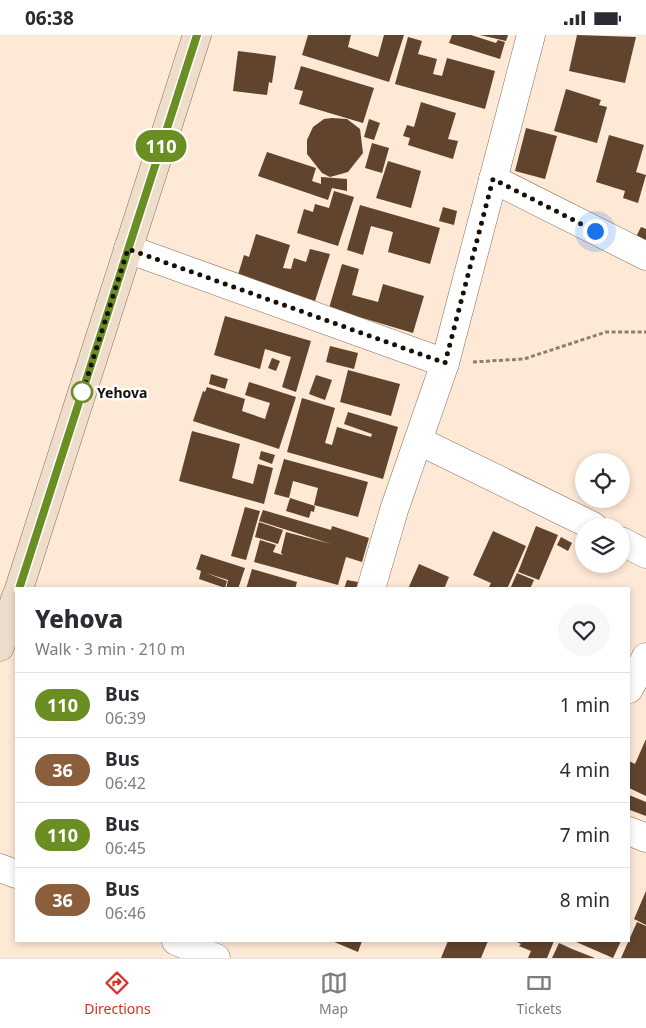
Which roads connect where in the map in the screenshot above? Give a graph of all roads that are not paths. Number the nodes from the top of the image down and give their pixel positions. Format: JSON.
{"nodes":[{"id":1,"x":197,"y":35,"type":"edge"},
{"id":2,"x":531,"y":35,"type":"edge"},
{"id":3,"x":493,"y":179,"type":"junction"},
{"id":4,"x":128,"y":249,"type":"junction"},
{"id":5,"x":646,"y":257,"type":"edge"},
{"id":6,"x":445,"y":363,"type":"junction"},
{"id":7,"x":419,"y":441,"type":"junction"},
{"id":8,"x":577,"y":518,"type":"edge"},
{"id":9,"x":630,"y":546,"type":"edge"},
{"id":10,"x":646,"y":554,"type":"edge"},
{"id":11,"x":20,"y":587,"type":"edge"},
{"id":12,"x":372,"y":587,"type":"edge"},
{"id":13,"x":15,"y":600,"type":"edge"},
{"id":14,"x":0,"y":647,"type":"edge"},
{"id":15,"x":646,"y":657,"type":"edge"},
{"id":16,"x":630,"y":687,"type":"edge"},
{"id":17,"x":630,"y":831,"type":"edge"},
{"id":18,"x":646,"y":838,"type":"edge"},
{"id":19,"x":0,"y":868,"type":"edge"},
{"id":20,"x":15,"y":875,"type":"edge"},
{"id":21,"x":178,"y":942,"type":"edge"},
{"id":22,"x":216,"y":958,"type":"edge"}],
"edges":[{"from":1,"to":4,"type":"main road"},
{"from":2,"to":3,"type":"street"},
{"from":3,"to":5,"type":"street"},
{"from":3,"to":6,"type":"street"},
{"from":4,"to":6,"type":"street"},
{"from":4,"to":11,"type":"main road"},
{"from":6,"to":7,"type":"street"},
{"from":7,"to":8,"type":"street"},
{"from":7,"to":12,"type":"street"},
{"from":9,"to":10,"type":"street"},
{"from":13,"to":14,"type":"main road"},
{"from":15,"to":16,"type":"street"},
{"from":17,"to":18,"type":"street"},
{"from":19,"to":20,"type":"street"},
{"from":21,"to":22,"type":"street"}]}
